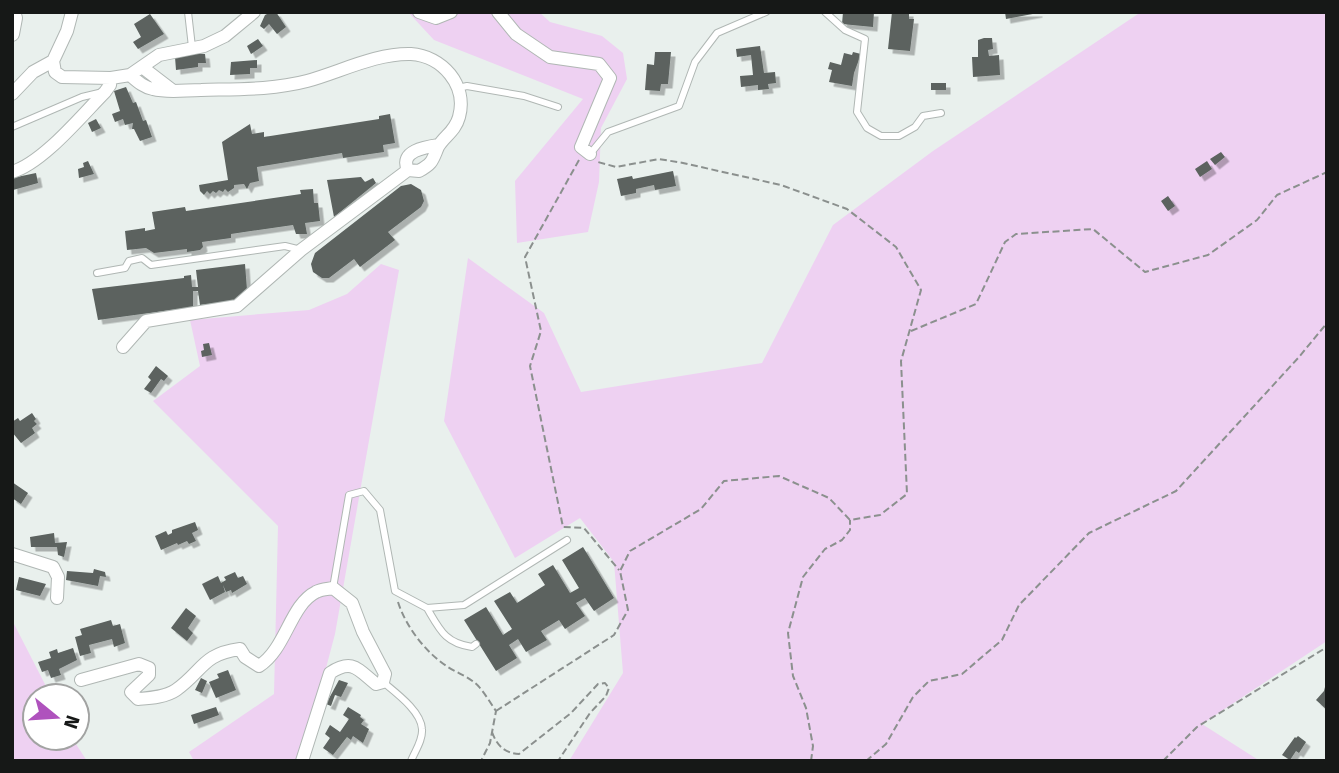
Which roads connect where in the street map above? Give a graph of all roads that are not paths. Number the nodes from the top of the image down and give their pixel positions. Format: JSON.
{"nodes":[{"id":1,"x":13,"y":12,"type":"edge"},
{"id":2,"x":72,"y":12,"type":"edge"},
{"id":3,"x":188,"y":12,"type":"edge"},
{"id":4,"x":254,"y":12,"type":"edge"},
{"id":5,"x":419,"y":12,"type":"edge"},
{"id":6,"x":451,"y":12,"type":"edge"},
{"id":7,"x":498,"y":12,"type":"edge"},
{"id":8,"x":766,"y":12,"type":"edge"},
{"id":9,"x":825,"y":12,"type":"edge"},
{"id":10,"x":12,"y":34,"type":"edge"},
{"id":11,"x":192,"y":47,"type":"junction"},
{"id":12,"x":52,"y":61,"type":"junction"},
{"id":13,"x":142,"y":66,"type":"junction"},
{"id":14,"x":130,"y":75,"type":"junction"},
{"id":15,"x":111,"y":78,"type":"junction"},
{"id":16,"x":458,"y":88,"type":"junction"},
{"id":17,"x":174,"y":90,"type":"junction"},
{"id":18,"x":105,"y":92,"type":"junction"},
{"id":19,"x":12,"y":94,"type":"edge"},
{"id":20,"x":558,"y":107,"type":"dead end"},
{"id":21,"x":941,"y":113,"type":"dead end"},
{"id":22,"x":12,"y":127,"type":"edge"},
{"id":23,"x":439,"y":145,"type":"junction"},
{"id":24,"x":585,"y":151,"type":"joint"},
{"id":25,"x":408,"y":170,"type":"junction"},
{"id":26,"x":12,"y":172,"type":"edge"},
{"id":27,"x":301,"y":250,"type":"junction"},
{"id":28,"x":97,"y":273,"type":"dead end"},
{"id":29,"x":123,"y":346,"type":"dead end"},
{"id":30,"x":567,"y":540,"type":"dead end"},
{"id":31,"x":12,"y":554,"type":"edge"},
{"id":32,"x":333,"y":588,"type":"junction"},
{"id":33,"x":57,"y":598,"type":"dead end"},
{"id":34,"x":427,"y":608,"type":"junction"},
{"id":35,"x":476,"y":644,"type":"dead end"},
{"id":36,"x":81,"y":680,"type":"dead end"},
{"id":37,"x":383,"y":682,"type":"junction"},
{"id":38,"x":302,"y":761,"type":"edge"},
{"id":39,"x":411,"y":761,"type":"edge"}],
"edges":[{"from":1,"to":10,"type":"street"},
{"from":2,"to":12,"type":"street"},
{"from":3,"to":11,"type":"lane"},
{"from":4,"to":11,"type":"street"},
{"from":5,"to":6,"type":"street"},
{"from":7,"to":24,"type":"street"},
{"from":8,"to":24,"type":"lane"},
{"from":9,"to":21,"type":"lane"},
{"from":11,"to":13,"type":"street"},
{"from":12,"to":15,"type":"street"},
{"from":12,"to":19,"type":"street"},
{"from":13,"to":14,"type":"street"},
{"from":13,"to":17,"type":"street"},
{"from":14,"to":15,"type":"street"},
{"from":14,"to":17,"type":"street"},
{"from":15,"to":18,"type":"street"},
{"from":16,"to":17,"type":"street"},
{"from":16,"to":20,"type":"lane"},
{"from":16,"to":23,"type":"street"},
{"from":18,"to":22,"type":"lane"},
{"from":18,"to":26,"type":"street"},
{"from":23,"to":25,"type":"street"},
{"from":23,"to":25,"type":"street"},
{"from":25,"to":27,"type":"street"},
{"from":27,"to":28,"type":"lane"},
{"from":27,"to":29,"type":"street"},
{"from":30,"to":34,"type":"lane"},
{"from":31,"to":33,"type":"street"},
{"from":32,"to":34,"type":"lane"},
{"from":32,"to":36,"type":"street"},
{"from":32,"to":37,"type":"street"},
{"from":34,"to":35,"type":"lane"},
{"from":37,"to":38,"type":"street"},
{"from":37,"to":39,"type":"lane"}]}
